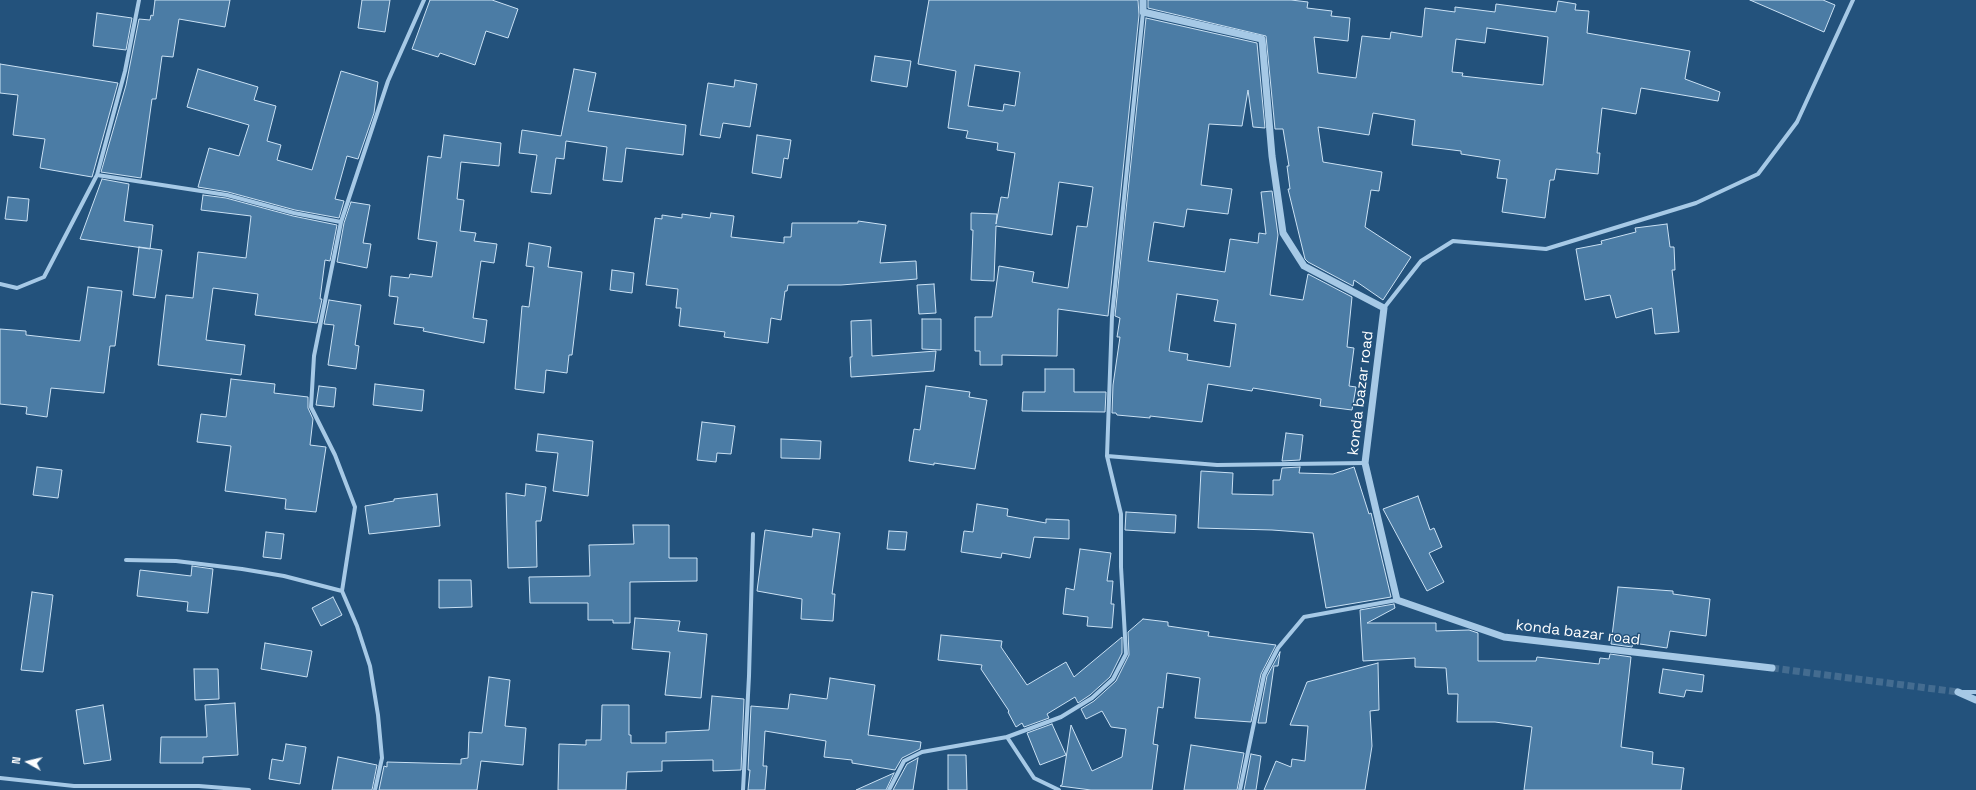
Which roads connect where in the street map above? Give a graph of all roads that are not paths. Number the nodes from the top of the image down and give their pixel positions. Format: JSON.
{"nodes":[{"id":1,"x":139,"y":0,"type":"edge"},
{"id":2,"x":424,"y":0,"type":"edge"},
{"id":3,"x":1143,"y":0,"type":"edge"},
{"id":4,"x":1853,"y":0,"type":"edge"},
{"id":5,"x":1143,"y":12,"type":"junction"},
{"id":6,"x":97,"y":175,"type":"junction"},
{"id":7,"x":341,"y":222,"type":"junction"},
{"id":8,"x":0,"y":284,"type":"edge"},
{"id":9,"x":1384,"y":308,"type":"junction"},
{"id":10,"x":1107,"y":456,"type":"junction"},
{"id":11,"x":1365,"y":463,"type":"junction"},
{"id":12,"x":753,"y":534,"type":"dead end"},
{"id":13,"x":126,"y":560,"type":"dead end"},
{"id":14,"x":342,"y":591,"type":"junction"},
{"id":15,"x":1397,"y":600,"type":"junction"},
{"id":16,"x":1772,"y":668,"type":"tunnel mouth"},
{"id":17,"x":1958,"y":692,"type":"joint"},
{"id":18,"x":1976,"y":692,"type":"edge"},
{"id":19,"x":1976,"y":700,"type":"edge"},
{"id":20,"x":1007,"y":737,"type":"junction"},
{"id":21,"x":0,"y":778,"type":"edge"},
{"id":22,"x":101,"y":788,"type":"edge"},
{"id":23,"x":249,"y":790,"type":"edge"},
{"id":24,"x":375,"y":790,"type":"edge"},
{"id":25,"x":743,"y":790,"type":"edge"},
{"id":26,"x":889,"y":790,"type":"edge"},
{"id":27,"x":1059,"y":790,"type":"edge"},
{"id":28,"x":1240,"y":790,"type":"edge"}],
"edges":[{"from":1,"to":6,"type":"street"},
{"from":2,"to":7,"type":"street"},
{"from":3,"to":5,"type":"street"},
{"from":4,"to":9,"type":"street"},
{"from":5,"to":9,"type":"street"},
{"from":5,"to":10,"type":"street"},
{"from":6,"to":7,"type":"street"},
{"from":6,"to":8,"type":"street"},
{"from":7,"to":14,"type":"street"},
{"from":9,"to":11,"type":"street","name":"konda bazar road"},
{"from":10,"to":11,"type":"street"},
{"from":10,"to":20,"type":"street"},
{"from":11,"to":15,"type":"street","name":"konda bazar road"},
{"from":12,"to":25,"type":"street"},
{"from":13,"to":14,"type":"street"},
{"from":14,"to":24,"type":"street"},
{"from":15,"to":16,"type":"street","name":"konda bazar road"},
{"from":15,"to":28,"type":"street"},
{"from":17,"to":18,"type":"street"},
{"from":17,"to":19,"type":"street"},
{"from":20,"to":26,"type":"street"},
{"from":20,"to":27,"type":"street"},
{"from":21,"to":22,"type":"street"},
{"from":22,"to":23,"type":"street"}]}
